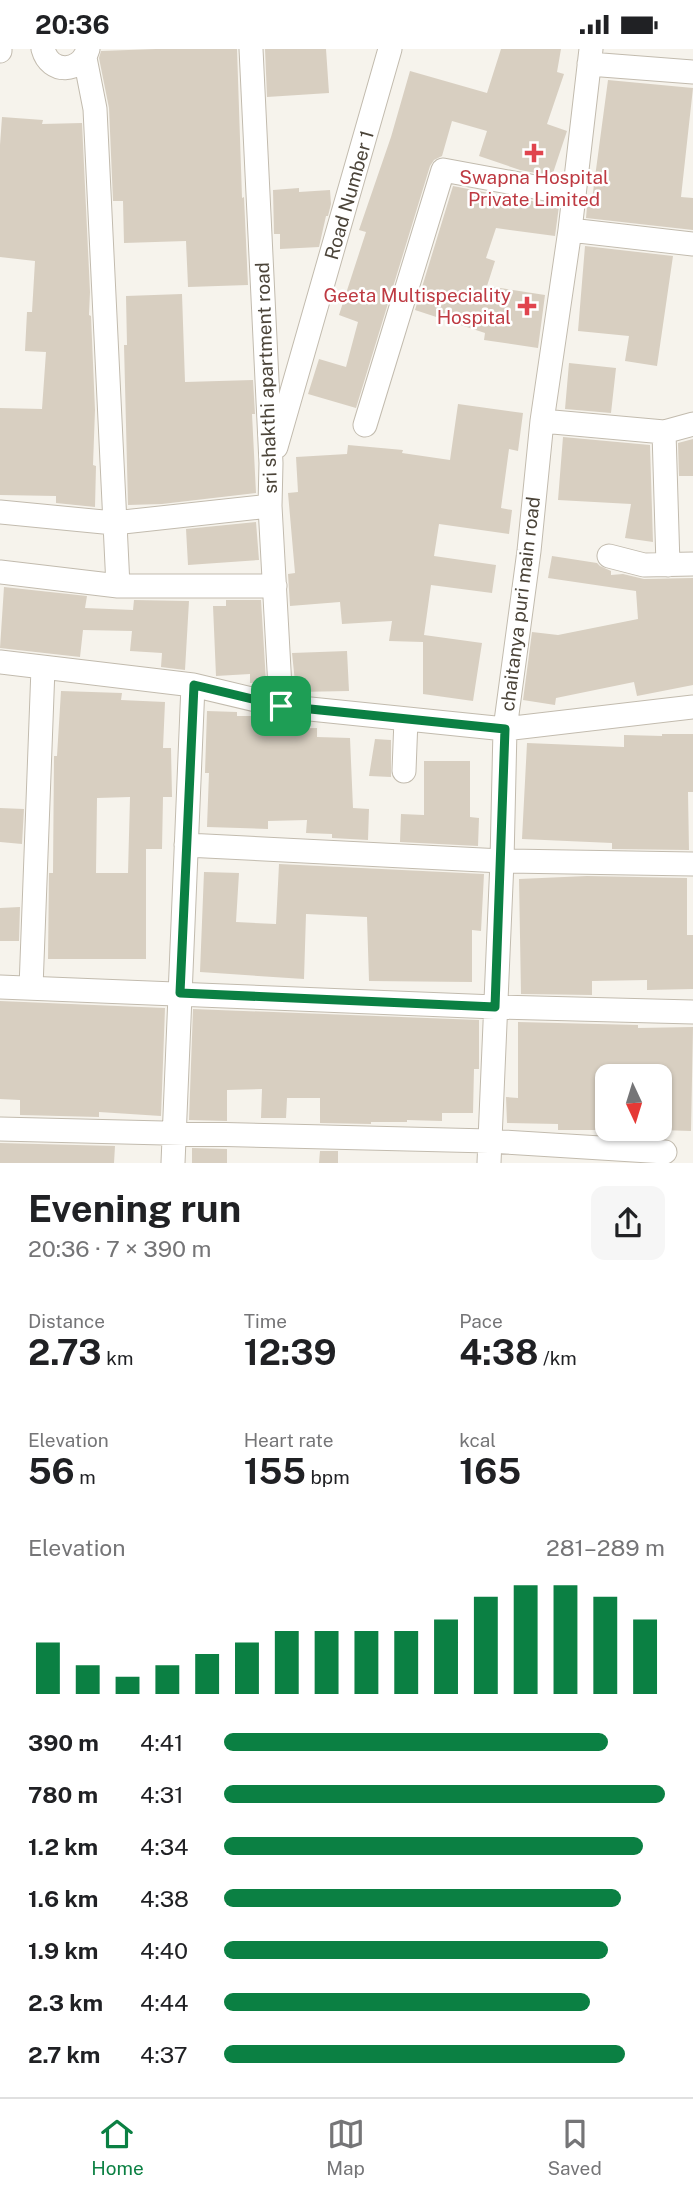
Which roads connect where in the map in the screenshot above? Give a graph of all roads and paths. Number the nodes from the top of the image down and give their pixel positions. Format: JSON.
{"nodes":[{"id":1,"x":43,"y":49,"type":"edge"},
{"id":2,"x":251,"y":49,"type":"edge"},
{"id":3,"x":390,"y":49,"type":"edge"},
{"id":4,"x":87,"y":53,"type":"edge"},
{"id":5,"x":590,"y":56,"type":"edge"},
{"id":6,"x":693,"y":72,"type":"edge"},
{"id":7,"x":573,"y":194,"type":"junction"},
{"id":8,"x":570,"y":230,"type":"junction"},
{"id":9,"x":693,"y":244,"type":"edge"},
{"id":10,"x":542,"y":421,"type":"junction"},
{"id":11,"x":693,"y":424,"type":"edge"},
{"id":12,"x":365,"y":425,"type":"dead end"},
{"id":13,"x":664,"y":432,"type":"junction"},
{"id":14,"x":271,"y":463,"type":"junction"},
{"id":15,"x":270,"y":506,"type":"junction"},
{"id":16,"x":0,"y":512,"type":"edge"},
{"id":17,"x":114,"y":523,"type":"junction"},
{"id":18,"x":609,"y":556,"type":"dead end"},
{"id":19,"x":693,"y":564,"type":"edge"},
{"id":20,"x":668,"y":565,"type":"junction"},
{"id":21,"x":0,"y":572,"type":"edge"},
{"id":22,"x":118,"y":586,"type":"junction"},
{"id":23,"x":275,"y":586,"type":"junction"},
{"id":24,"x":0,"y":662,"type":"edge"},
{"id":25,"x":43,"y":668,"type":"junction"},
{"id":26,"x":194,"y":685,"type":"junction"},
{"id":27,"x":281,"y":706,"type":"junction"},
{"id":28,"x":693,"y":707,"type":"edge"},
{"id":29,"x":406,"y":719,"type":"junction"},
{"id":30,"x":505,"y":729,"type":"junction"},
{"id":31,"x":404,"y":771,"type":"dead end"},
{"id":32,"x":186,"y":845,"type":"junction"},
{"id":33,"x":502,"y":861,"type":"junction"},
{"id":34,"x":693,"y":864,"type":"edge"},
{"id":35,"x":0,"y":987,"type":"edge"},
{"id":36,"x":31,"y":988,"type":"junction"},
{"id":37,"x":180,"y":993,"type":"junction"},
{"id":38,"x":495,"y":1007,"type":"junction"},
{"id":39,"x":693,"y":1011,"type":"edge"},
{"id":40,"x":0,"y":1129,"type":"edge"},
{"id":41,"x":173,"y":1135,"type":"junction"},
{"id":42,"x":489,"y":1152,"type":"edge"},
{"id":43,"x":665,"y":1152,"type":"dead end"},
{"id":44,"x":173,"y":1163,"type":"edge"}],
"edges":[{"from":1,"to":4,"type":"street"},
{"from":2,"to":14,"type":"street","name":"sri shakthi apartment road"},
{"from":3,"to":14,"type":"street","name":"Road Number 1"},
{"from":4,"to":17,"type":"street"},
{"from":5,"to":6,"type":"street"},
{"from":5,"to":7,"type":"street","name":"chaitanya puri main road"},
{"from":7,"to":8,"type":"street","name":"chaitanya puri main road"},
{"from":7,"to":12,"type":"street"},
{"from":8,"to":9,"type":"street"},
{"from":8,"to":10,"type":"street","name":"chaitanya puri main road"},
{"from":10,"to":13,"type":"street"},
{"from":10,"to":30,"type":"street","name":"chaitanya puri main road"},
{"from":11,"to":13,"type":"street"},
{"from":13,"to":20,"type":"street"},
{"from":14,"to":15,"type":"street","name":"sri shakthi apartment road"},
{"from":15,"to":17,"type":"street"},
{"from":15,"to":23,"type":"street","name":"sri shakthi apartment road"},
{"from":16,"to":17,"type":"street"},
{"from":17,"to":22,"type":"street"},
{"from":18,"to":20,"type":"street"},
{"from":19,"to":20,"type":"street"},
{"from":21,"to":22,"type":"street"},
{"from":22,"to":23,"type":"street"},
{"from":23,"to":27,"type":"street","name":"sri shakthi apartment road"},
{"from":24,"to":25,"type":"street"},
{"from":25,"to":26,"type":"street"},
{"from":25,"to":36,"type":"street"},
{"from":26,"to":27,"type":"street"},
{"from":26,"to":32,"type":"street"},
{"from":27,"to":29,"type":"street"},
{"from":28,"to":30,"type":"street"},
{"from":29,"to":30,"type":"street"},
{"from":29,"to":31,"type":"street"},
{"from":30,"to":33,"type":"street","name":"chaitanya puri main road"},
{"from":32,"to":33,"type":"street"},
{"from":32,"to":37,"type":"street"},
{"from":33,"to":34,"type":"street"},
{"from":33,"to":38,"type":"street","name":"chaitanya puri main road"},
{"from":35,"to":36,"type":"street"},
{"from":36,"to":37,"type":"street"},
{"from":37,"to":38,"type":"street"},
{"from":37,"to":41,"type":"street"},
{"from":38,"to":39,"type":"street"},
{"from":38,"to":42,"type":"street","name":"chaitanya puri main road"},
{"from":40,"to":41,"type":"street"},
{"from":41,"to":42,"type":"street"},
{"from":41,"to":44,"type":"street"},
{"from":42,"to":43,"type":"street"}]}
